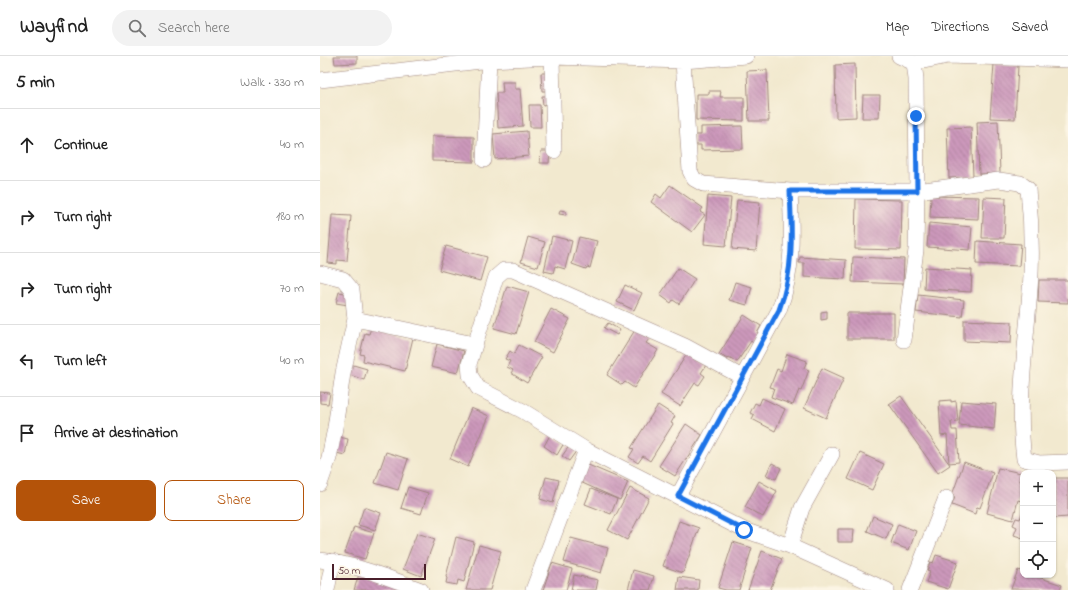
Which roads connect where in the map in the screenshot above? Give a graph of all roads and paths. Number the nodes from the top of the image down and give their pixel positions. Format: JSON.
{"nodes":[{"id":1,"x":746,"y":56,"type":"edge"},
{"id":2,"x":899,"y":56,"type":"edge"},
{"id":3,"x":552,"y":57,"type":"edge"},
{"id":4,"x":489,"y":60,"type":"junction"},
{"id":5,"x":1068,"y":60,"type":"edge"},
{"id":6,"x":683,"y":61,"type":"junction"},
{"id":7,"x":914,"y":63,"type":"junction"},
{"id":8,"x":320,"y":80,"type":"edge"},
{"id":9,"x":554,"y":151,"type":"dead end"},
{"id":10,"x":484,"y":160,"type":"dead end"},
{"id":11,"x":790,"y":191,"type":"junction"},
{"id":12,"x":917,"y":191,"type":"junction"},
{"id":13,"x":320,"y":274,"type":"edge"},
{"id":14,"x":355,"y":319,"type":"junction"},
{"id":15,"x":904,"y":340,"type":"dead end"},
{"id":16,"x":474,"y":344,"type":"junction"},
{"id":17,"x":742,"y":377,"type":"junction"},
{"id":18,"x":586,"y":450,"type":"junction"},
{"id":19,"x":832,"y":454,"type":"dead end"},
{"id":20,"x":1068,"y":462,"type":"edge"},
{"id":21,"x":1039,"y":468,"type":"edge"},
{"id":22,"x":320,"y":484,"type":"edge"},
{"id":23,"x":678,"y":496,"type":"junction"},
{"id":24,"x":946,"y":498,"type":"dead end"},
{"id":25,"x":790,"y":546,"type":"junction"},
{"id":26,"x":326,"y":561,"type":"edge"},
{"id":27,"x":327,"y":590,"type":"edge"},
{"id":28,"x":420,"y":590,"type":"edge"},
{"id":29,"x":533,"y":590,"type":"edge"},
{"id":30,"x":886,"y":590,"type":"edge"},
{"id":31,"x":910,"y":590,"type":"edge"}],
"edges":[{"from":1,"to":6,"type":"street"},
{"from":2,"to":7,"type":"street"},
{"from":3,"to":4,"type":"street"},
{"from":3,"to":6,"type":"street"},
{"from":3,"to":9,"type":"street"},
{"from":4,"to":8,"type":"street"},
{"from":4,"to":10,"type":"street"},
{"from":5,"to":7,"type":"street"},
{"from":6,"to":11,"type":"street"},
{"from":7,"to":12,"type":"street"},
{"from":11,"to":12,"type":"street"},
{"from":11,"to":17,"type":"street"},
{"from":12,"to":15,"type":"street"},
{"from":12,"to":21,"type":"street"},
{"from":13,"to":14,"type":"street"},
{"from":14,"to":16,"type":"street"},
{"from":14,"to":22,"type":"street"},
{"from":16,"to":17,"type":"street"},
{"from":16,"to":18,"type":"street"},
{"from":17,"to":23,"type":"street"},
{"from":18,"to":23,"type":"street"},
{"from":18,"to":29,"type":"street"},
{"from":19,"to":25,"type":"street"},
{"from":20,"to":21,"type":"street"},
{"from":23,"to":25,"type":"street"},
{"from":24,"to":31,"type":"street"},
{"from":25,"to":30,"type":"street"},
{"from":26,"to":27,"type":"street"},
{"from":26,"to":28,"type":"street"}]}
